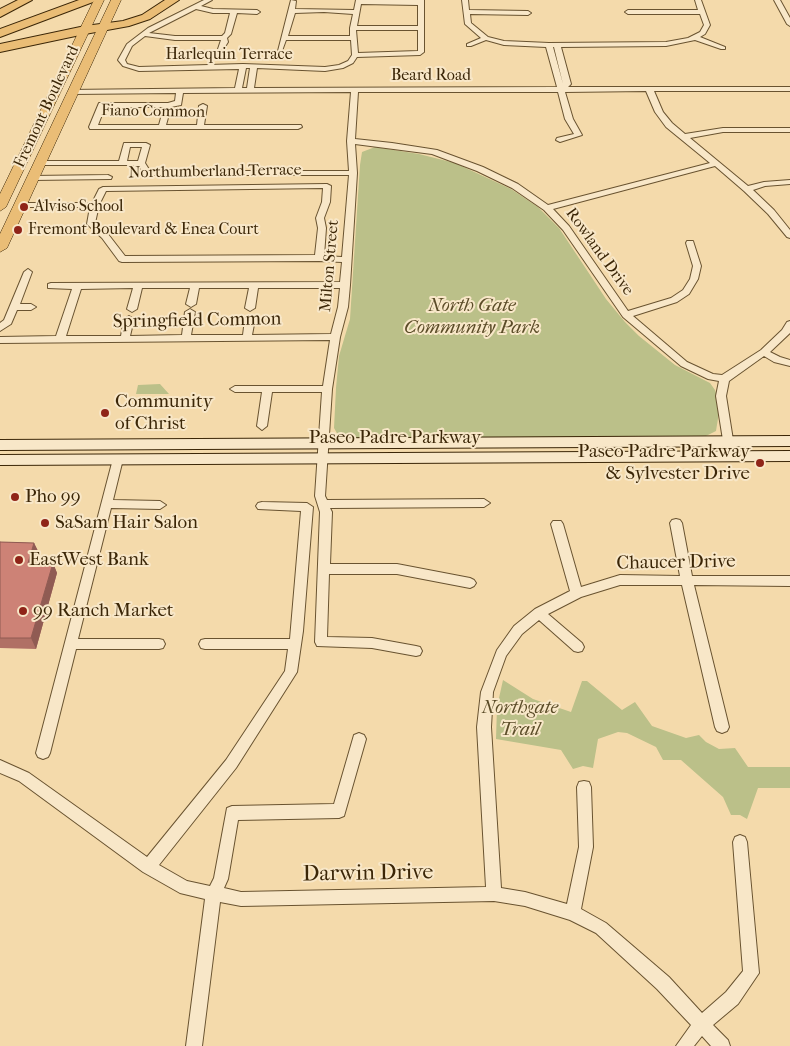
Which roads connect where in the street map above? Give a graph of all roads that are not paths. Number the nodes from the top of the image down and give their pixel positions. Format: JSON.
{"nodes":[{"id":1,"x":26,"y":0,"type":"edge"},
{"id":2,"x":62,"y":0,"type":"edge"},
{"id":3,"x":70,"y":0,"type":"edge"},
{"id":4,"x":89,"y":0,"type":"edge"},
{"id":5,"x":99,"y":0,"type":"edge"},
{"id":6,"x":173,"y":0,"type":"edge"},
{"id":7,"x":209,"y":0,"type":"edge"},
{"id":8,"x":293,"y":0,"type":"edge"},
{"id":9,"x":465,"y":0,"type":"edge"},
{"id":10,"x":698,"y":0,"type":"edge"},
{"id":11,"x":777,"y":0,"type":"edge"},
{"id":12,"x":359,"y":1,"type":"edge"},
{"id":13,"x":421,"y":2,"type":"edge"},
{"id":14,"x":114,"y":4,"type":"edge"},
{"id":15,"x":197,"y":8,"type":"junction"},
{"id":16,"x":292,"y":11,"type":"junction"},
{"id":17,"x":234,"y":12,"type":"junction"},
{"id":18,"x":257,"y":12,"type":"dead end"},
{"id":19,"x":355,"y":12,"type":"junction"},
{"id":20,"x":466,"y":12,"type":"junction"},
{"id":21,"x":628,"y":12,"type":"dead end"},
{"id":22,"x":703,"y":12,"type":"junction"},
{"id":23,"x":528,"y":13,"type":"dead end"},
{"id":24,"x":0,"y":14,"type":"edge"},
{"id":25,"x":0,"y":24,"type":"edge"},
{"id":26,"x":790,"y":24,"type":"edge"},
{"id":27,"x":105,"y":26,"type":"junction"},
{"id":28,"x":353,"y":28,"type":"junction"},
{"id":29,"x":421,"y":28,"type":"junction"},
{"id":30,"x":85,"y":30,"type":"junction"},
{"id":31,"x":0,"y":33,"type":"edge"},
{"id":32,"x":144,"y":34,"type":"junction"},
{"id":33,"x":224,"y":38,"type":"junction"},
{"id":34,"x":285,"y":38,"type":"junction"},
{"id":35,"x":353,"y":38,"type":"junction"},
{"id":36,"x":486,"y":38,"type":"junction"},
{"id":37,"x":696,"y":38,"type":"junction"},
{"id":38,"x":549,"y":45,"type":"junction"},
{"id":39,"x":558,"y":45,"type":"junction"},
{"id":40,"x":469,"y":46,"type":"dead end"},
{"id":41,"x":0,"y":48,"type":"edge"},
{"id":42,"x":724,"y":48,"type":"dead end"},
{"id":43,"x":221,"y":49,"type":"dead end"},
{"id":44,"x":280,"y":50,"type":"dead end"},
{"id":45,"x":355,"y":55,"type":"junction"},
{"id":46,"x":243,"y":66,"type":"junction"},
{"id":47,"x":254,"y":66,"type":"junction"},
{"id":48,"x":562,"y":89,"type":"junction"},
{"id":49,"x":649,"y":89,"type":"junction"},
{"id":50,"x":790,"y":89,"type":"edge"},
{"id":51,"x":238,"y":90,"type":"junction"},
{"id":52,"x":250,"y":90,"type":"junction"},
{"id":53,"x":354,"y":90,"type":"junction"},
{"id":54,"x":72,"y":92,"type":"junction"},
{"id":55,"x":180,"y":92,"type":"junction"},
{"id":56,"x":168,"y":106,"type":"junction"},
{"id":57,"x":203,"y":106,"type":"dead end"},
{"id":58,"x":162,"y":127,"type":"junction"},
{"id":59,"x":200,"y":127,"type":"junction"},
{"id":60,"x":298,"y":127,"type":"dead end"},
{"id":61,"x":790,"y":130,"type":"edge"},
{"id":62,"x":682,"y":137,"type":"junction"},
{"id":63,"x":560,"y":140,"type":"dead end"},
{"id":64,"x":351,"y":141,"type":"junction"},
{"id":65,"x":25,"y":154,"type":"junction"},
{"id":66,"x":40,"y":162,"type":"junction"},
{"id":67,"x":122,"y":163,"type":"junction"},
{"id":68,"x":141,"y":163,"type":"junction"},
{"id":69,"x":715,"y":164,"type":"junction"},
{"id":70,"x":353,"y":173,"type":"junction"},
{"id":71,"x":32,"y":178,"type":"junction"},
{"id":72,"x":108,"y":178,"type":"dead end"},
{"id":73,"x":790,"y":182,"type":"edge"},
{"id":74,"x":747,"y":189,"type":"junction"},
{"id":75,"x":19,"y":205,"type":"junction"},
{"id":76,"x":95,"y":205,"type":"junction"},
{"id":77,"x":0,"y":206,"type":"edge"},
{"id":78,"x":547,"y":208,"type":"junction"},
{"id":79,"x":790,"y":235,"type":"edge"},
{"id":80,"x":690,"y":243,"type":"dead end"},
{"id":81,"x":0,"y":248,"type":"edge"},
{"id":82,"x":319,"y":258,"type":"junction"},
{"id":83,"x":347,"y":258,"type":"junction"},
{"id":84,"x":28,"y":272,"type":"dead end"},
{"id":85,"x":345,"y":285,"type":"junction"},
{"id":86,"x":51,"y":286,"type":"dead end"},
{"id":87,"x":77,"y":286,"type":"junction"},
{"id":88,"x":138,"y":286,"type":"junction"},
{"id":89,"x":195,"y":287,"type":"junction"},
{"id":90,"x":254,"y":287,"type":"junction"},
{"id":91,"x":14,"y":307,"type":"junction"},
{"id":92,"x":31,"y":307,"type":"dead end"},
{"id":93,"x":250,"y":308,"type":"dead end"},
{"id":94,"x":132,"y":309,"type":"dead end"},
{"id":95,"x":626,"y":315,"type":"junction"},
{"id":96,"x":129,"y":319,"type":"dead end"},
{"id":97,"x":250,"y":319,"type":"dead end"},
{"id":98,"x":790,"y":324,"type":"edge"},
{"id":99,"x":0,"y":328,"type":"edge"},
{"id":100,"x":335,"y":337,"type":"junction"},
{"id":101,"x":186,"y":338,"type":"junction"},
{"id":102,"x":247,"y":338,"type":"junction"},
{"id":103,"x":125,"y":339,"type":"junction"},
{"id":104,"x":0,"y":340,"type":"edge"},
{"id":105,"x":60,"y":340,"type":"junction"},
{"id":106,"x":764,"y":352,"type":"junction"},
{"id":107,"x":790,"y":364,"type":"edge"},
{"id":108,"x":724,"y":379,"type":"junction"},
{"id":109,"x":235,"y":389,"type":"dead end"},
{"id":110,"x":267,"y":389,"type":"junction"},
{"id":111,"x":327,"y":389,"type":"junction"},
{"id":112,"x":262,"y":426,"type":"dead end"},
{"id":113,"x":728,"y":440,"type":"junction"},
{"id":114,"x":790,"y":441,"type":"edge"},
{"id":115,"x":167,"y":444,"type":"junction"},
{"id":116,"x":322,"y":444,"type":"junction"},
{"id":117,"x":0,"y":445,"type":"edge"},
{"id":118,"x":733,"y":456,"type":"junction"},
{"id":119,"x":790,"y":456,"type":"edge"},
{"id":120,"x":118,"y":459,"type":"junction"},
{"id":121,"x":322,"y":459,"type":"junction"},
{"id":122,"x":0,"y":460,"type":"edge"},
{"id":123,"x":88,"y":460,"type":"junction"},
{"id":124,"x":484,"y":502,"type":"dead end"},
{"id":125,"x":106,"y":504,"type":"junction"},
{"id":126,"x":325,"y":504,"type":"junction"},
{"id":127,"x":160,"y":505,"type":"dead end"},
{"id":128,"x":262,"y":506,"type":"dead end"},
{"id":129,"x":676,"y":523,"type":"dead end"},
{"id":130,"x":557,"y":524,"type":"dead end"},
{"id":131,"x":325,"y":569,"type":"junction"},
{"id":132,"x":688,"y":580,"type":"junction"},
{"id":133,"x":790,"y":581,"type":"edge"},
{"id":134,"x":470,"y":583,"type":"dead end"},
{"id":135,"x":578,"y":593,"type":"junction"},
{"id":136,"x":539,"y":613,"type":"junction"},
{"id":137,"x":72,"y":644,"type":"junction"},
{"id":138,"x":159,"y":644,"type":"dead end"},
{"id":139,"x":205,"y":644,"type":"dead end"},
{"id":140,"x":295,"y":644,"type":"junction"},
{"id":141,"x":578,"y":646,"type":"dead end"},
{"id":142,"x":416,"y":651,"type":"dead end"},
{"id":143,"x":722,"y":727,"type":"dead end"},
{"id":144,"x":359,"y":739,"type":"dead end"},
{"id":145,"x":43,"y":752,"type":"dead end"},
{"id":146,"x":0,"y":766,"type":"edge"},
{"id":147,"x":584,"y":787,"type":"dead end"},
{"id":148,"x":740,"y":842,"type":"dead end"},
{"id":149,"x":148,"y":867,"type":"junction"},
{"id":150,"x":494,"y":894,"type":"junction"},
{"id":151,"x":213,"y":895,"type":"junction"},
{"id":152,"x":573,"y":913,"type":"junction"},
{"id":153,"x":701,"y":1025,"type":"junction"},
{"id":154,"x":194,"y":1046,"type":"edge"},
{"id":155,"x":684,"y":1046,"type":"edge"},
{"id":156,"x":722,"y":1046,"type":"edge"}],
"edges":[{"from":1,"to":24,"type":"highway"},
{"from":2,"to":25,"type":"highway"},
{"from":3,"to":25,"type":"highway"},
{"from":4,"to":31,"type":"highway"},
{"from":5,"to":30,"type":"main road","name":"Fremont Boulevard"},
{"from":6,"to":27,"type":"highway"},
{"from":7,"to":15,"type":"street"},
{"from":8,"to":16,"type":"street"},
{"from":9,"to":20,"type":"street"},
{"from":10,"to":22,"type":"street"},
{"from":11,"to":26,"type":"street"},
{"from":12,"to":13,"type":"street"},
{"from":12,"to":19,"type":"street"},
{"from":13,"to":29,"type":"street"},
{"from":14,"to":27,"type":"main road","name":"Fremont Boulevard"},
{"from":15,"to":17,"type":"street"},
{"from":15,"to":32,"type":"street"},
{"from":16,"to":19,"type":"street"},
{"from":16,"to":34,"type":"street"},
{"from":17,"to":18,"type":"street"},
{"from":17,"to":33,"type":"street"},
{"from":19,"to":28,"type":"street"},
{"from":20,"to":23,"type":"street"},
{"from":20,"to":36,"type":"street"},
{"from":21,"to":22,"type":"street"},
{"from":22,"to":37,"type":"street"},
{"from":27,"to":30,"type":"highway"},
{"from":27,"to":54,"type":"main road","name":"Fremont Boulevard"},
{"from":28,"to":29,"type":"street"},
{"from":28,"to":35,"type":"street"},
{"from":29,"to":45,"type":"street"},
{"from":30,"to":41,"type":"highway"},
{"from":30,"to":65,"type":"main road","name":"Fremont Boulevard"},
{"from":32,"to":33,"type":"street"},
{"from":32,"to":46,"type":"street","name":"Harlequin Terrace"},
{"from":33,"to":43,"type":"street"},
{"from":34,"to":35,"type":"street"},
{"from":34,"to":44,"type":"street"},
{"from":35,"to":45,"type":"street"},
{"from":36,"to":38,"type":"street"},
{"from":36,"to":40,"type":"street"},
{"from":37,"to":39,"type":"street"},
{"from":37,"to":42,"type":"street"},
{"from":38,"to":39,"type":"street"},
{"from":38,"to":48,"type":"street"},
{"from":39,"to":48,"type":"street"},
{"from":45,"to":47,"type":"street","name":"Harlequin Terrace"},
{"from":46,"to":47,"type":"street","name":"Harlequin Terrace"},
{"from":46,"to":51,"type":"street"},
{"from":47,"to":52,"type":"street"},
{"from":48,"to":49,"type":"street","name":"Beard Road"},
{"from":48,"to":53,"type":"street","name":"Beard Road"},
{"from":48,"to":63,"type":"street"},
{"from":49,"to":50,"type":"street","name":"Beard Road"},
{"from":49,"to":62,"type":"street"},
{"from":51,"to":52,"type":"street","name":"Beard Road"},
{"from":51,"to":55,"type":"street","name":"Beard Road"},
{"from":52,"to":53,"type":"street","name":"Beard Road"},
{"from":53,"to":64,"type":"street","name":"Milton Street"},
{"from":54,"to":55,"type":"street","name":"Beard Road"},
{"from":54,"to":66,"type":"main road","name":"Fremont Boulevard"},
{"from":55,"to":56,"type":"street"},
{"from":56,"to":58,"type":"street"},
{"from":56,"to":58,"type":"street","name":"Fiano Common"},
{"from":57,"to":59,"type":"street"},
{"from":58,"to":59,"type":"street","name":"Fiano Common"},
{"from":59,"to":60,"type":"street","name":"Fiano Common"},
{"from":61,"to":62,"type":"street"},
{"from":62,"to":69,"type":"street"},
{"from":64,"to":70,"type":"street","name":"Milton Street"},
{"from":64,"to":78,"type":"street","name":"Rowland Drive"},
{"from":65,"to":75,"type":"main road"},
{"from":65,"to":77,"type":"main road","name":"Fremont Boulevard"},
{"from":66,"to":67,"type":"street"},
{"from":66,"to":71,"type":"main road","name":"Fremont Boulevard"},
{"from":67,"to":68,"type":"street"},
{"from":67,"to":68,"type":"street"},
{"from":68,"to":70,"type":"street"},
{"from":69,"to":74,"type":"street"},
{"from":69,"to":78,"type":"street"},
{"from":70,"to":83,"type":"street","name":"Milton Street"},
{"from":71,"to":72,"type":"street"},
{"from":71,"to":75,"type":"main road","name":"Fremont Boulevard"},
{"from":73,"to":74,"type":"street"},
{"from":74,"to":79,"type":"street"},
{"from":75,"to":76,"type":"street"},
{"from":75,"to":81,"type":"main road","name":"Fremont Boulevard"},
{"from":76,"to":82,"type":"street"},
{"from":76,"to":82,"type":"street","name":"Northumberland Terrace"},
{"from":78,"to":95,"type":"street","name":"Rowland Drive"},
{"from":80,"to":95,"type":"street"},
{"from":82,"to":83,"type":"street"},
{"from":83,"to":85,"type":"street","name":"Milton Street"},
{"from":84,"to":91,"type":"street"},
{"from":85,"to":90,"type":"street","name":"Springfield Common"},
{"from":85,"to":100,"type":"street","name":"Milton Street"},
{"from":86,"to":87,"type":"street","name":"Springfield Common"},
{"from":87,"to":88,"type":"street","name":"Springfield Common"},
{"from":87,"to":105,"type":"street"},
{"from":88,"to":89,"type":"street","name":"Springfield Common"},
{"from":88,"to":94,"type":"street"},
{"from":89,"to":90,"type":"street","name":"Springfield Common"},
{"from":89,"to":101,"type":"street"},
{"from":90,"to":93,"type":"street"},
{"from":91,"to":92,"type":"street"},
{"from":91,"to":99,"type":"street"},
{"from":95,"to":108,"type":"street","name":"Rowland Drive"},
{"from":96,"to":103,"type":"street"},
{"from":97,"to":102,"type":"street"},
{"from":98,"to":106,"type":"street"},
{"from":100,"to":102,"type":"street","name":"Springfield Common"},
{"from":100,"to":111,"type":"street","name":"Milton Street"},
{"from":101,"to":102,"type":"street","name":"Springfield Common"},
{"from":101,"to":103,"type":"street","name":"Springfield Common"},
{"from":103,"to":105,"type":"street","name":"Springfield Common"},
{"from":104,"to":105,"type":"street","name":"Springfield Common"},
{"from":106,"to":107,"type":"street"},
{"from":106,"to":108,"type":"street"},
{"from":108,"to":113,"type":"street"},
{"from":109,"to":110,"type":"street"},
{"from":110,"to":111,"type":"street"},
{"from":110,"to":112,"type":"street"},
{"from":111,"to":116,"type":"street","name":"Milton Street"},
{"from":113,"to":114,"type":"main road","name":"Paseo Padre Parkway"},
{"from":113,"to":116,"type":"main road","name":"Paseo Padre Parkway"},
{"from":113,"to":118,"type":"street"},
{"from":115,"to":116,"type":"main road","name":"Paseo Padre Parkway"},
{"from":115,"to":117,"type":"main road","name":"Paseo Padre Parkway"},
{"from":115,"to":123,"type":"main road"},
{"from":116,"to":121,"type":"street","name":"Milton Street"},
{"from":118,"to":119,"type":"main road","name":"Paseo Padre Parkway"},
{"from":118,"to":121,"type":"main road","name":"Paseo Padre Parkway"},
{"from":120,"to":121,"type":"main road","name":"Paseo Padre Parkway"},
{"from":120,"to":123,"type":"main road","name":"Paseo Padre Parkway"},
{"from":120,"to":125,"type":"street"},
{"from":121,"to":126,"type":"street","name":"Milton Street"},
{"from":122,"to":123,"type":"main road","name":"Paseo Padre Parkway"},
{"from":124,"to":126,"type":"street"},
{"from":125,"to":127,"type":"street"},
{"from":125,"to":137,"type":"street"},
{"from":126,"to":131,"type":"street","name":"Milton Street"},
{"from":128,"to":140,"type":"street"},
{"from":129,"to":132,"type":"street"},
{"from":130,"to":135,"type":"street"},
{"from":131,"to":134,"type":"street"},
{"from":131,"to":142,"type":"street","name":"Milton Street"},
{"from":132,"to":133,"type":"street","name":"Chaucer Drive"},
{"from":132,"to":135,"type":"street","name":"Chaucer Drive"},
{"from":132,"to":143,"type":"street"},
{"from":135,"to":136,"type":"street","name":"Chaucer Drive"},
{"from":136,"to":141,"type":"street"},
{"from":136,"to":150,"type":"street","name":"Chaucer Drive"},
{"from":137,"to":138,"type":"street"},
{"from":137,"to":145,"type":"street"},
{"from":139,"to":140,"type":"street"},
{"from":140,"to":149,"type":"street"},
{"from":144,"to":151,"type":"street"},
{"from":146,"to":149,"type":"street","name":"Darwin Drive"},
{"from":147,"to":152,"type":"street"},
{"from":148,"to":153,"type":"street"},
{"from":149,"to":151,"type":"street","name":"Darwin Drive"},
{"from":150,"to":151,"type":"street","name":"Darwin Drive"},
{"from":150,"to":152,"type":"street","name":"Darwin Drive"},
{"from":151,"to":154,"type":"street"},
{"from":152,"to":153,"type":"street","name":"Darwin Drive"},
{"from":153,"to":155,"type":"street"},
{"from":153,"to":156,"type":"street","name":"Darwin Drive"}]}
